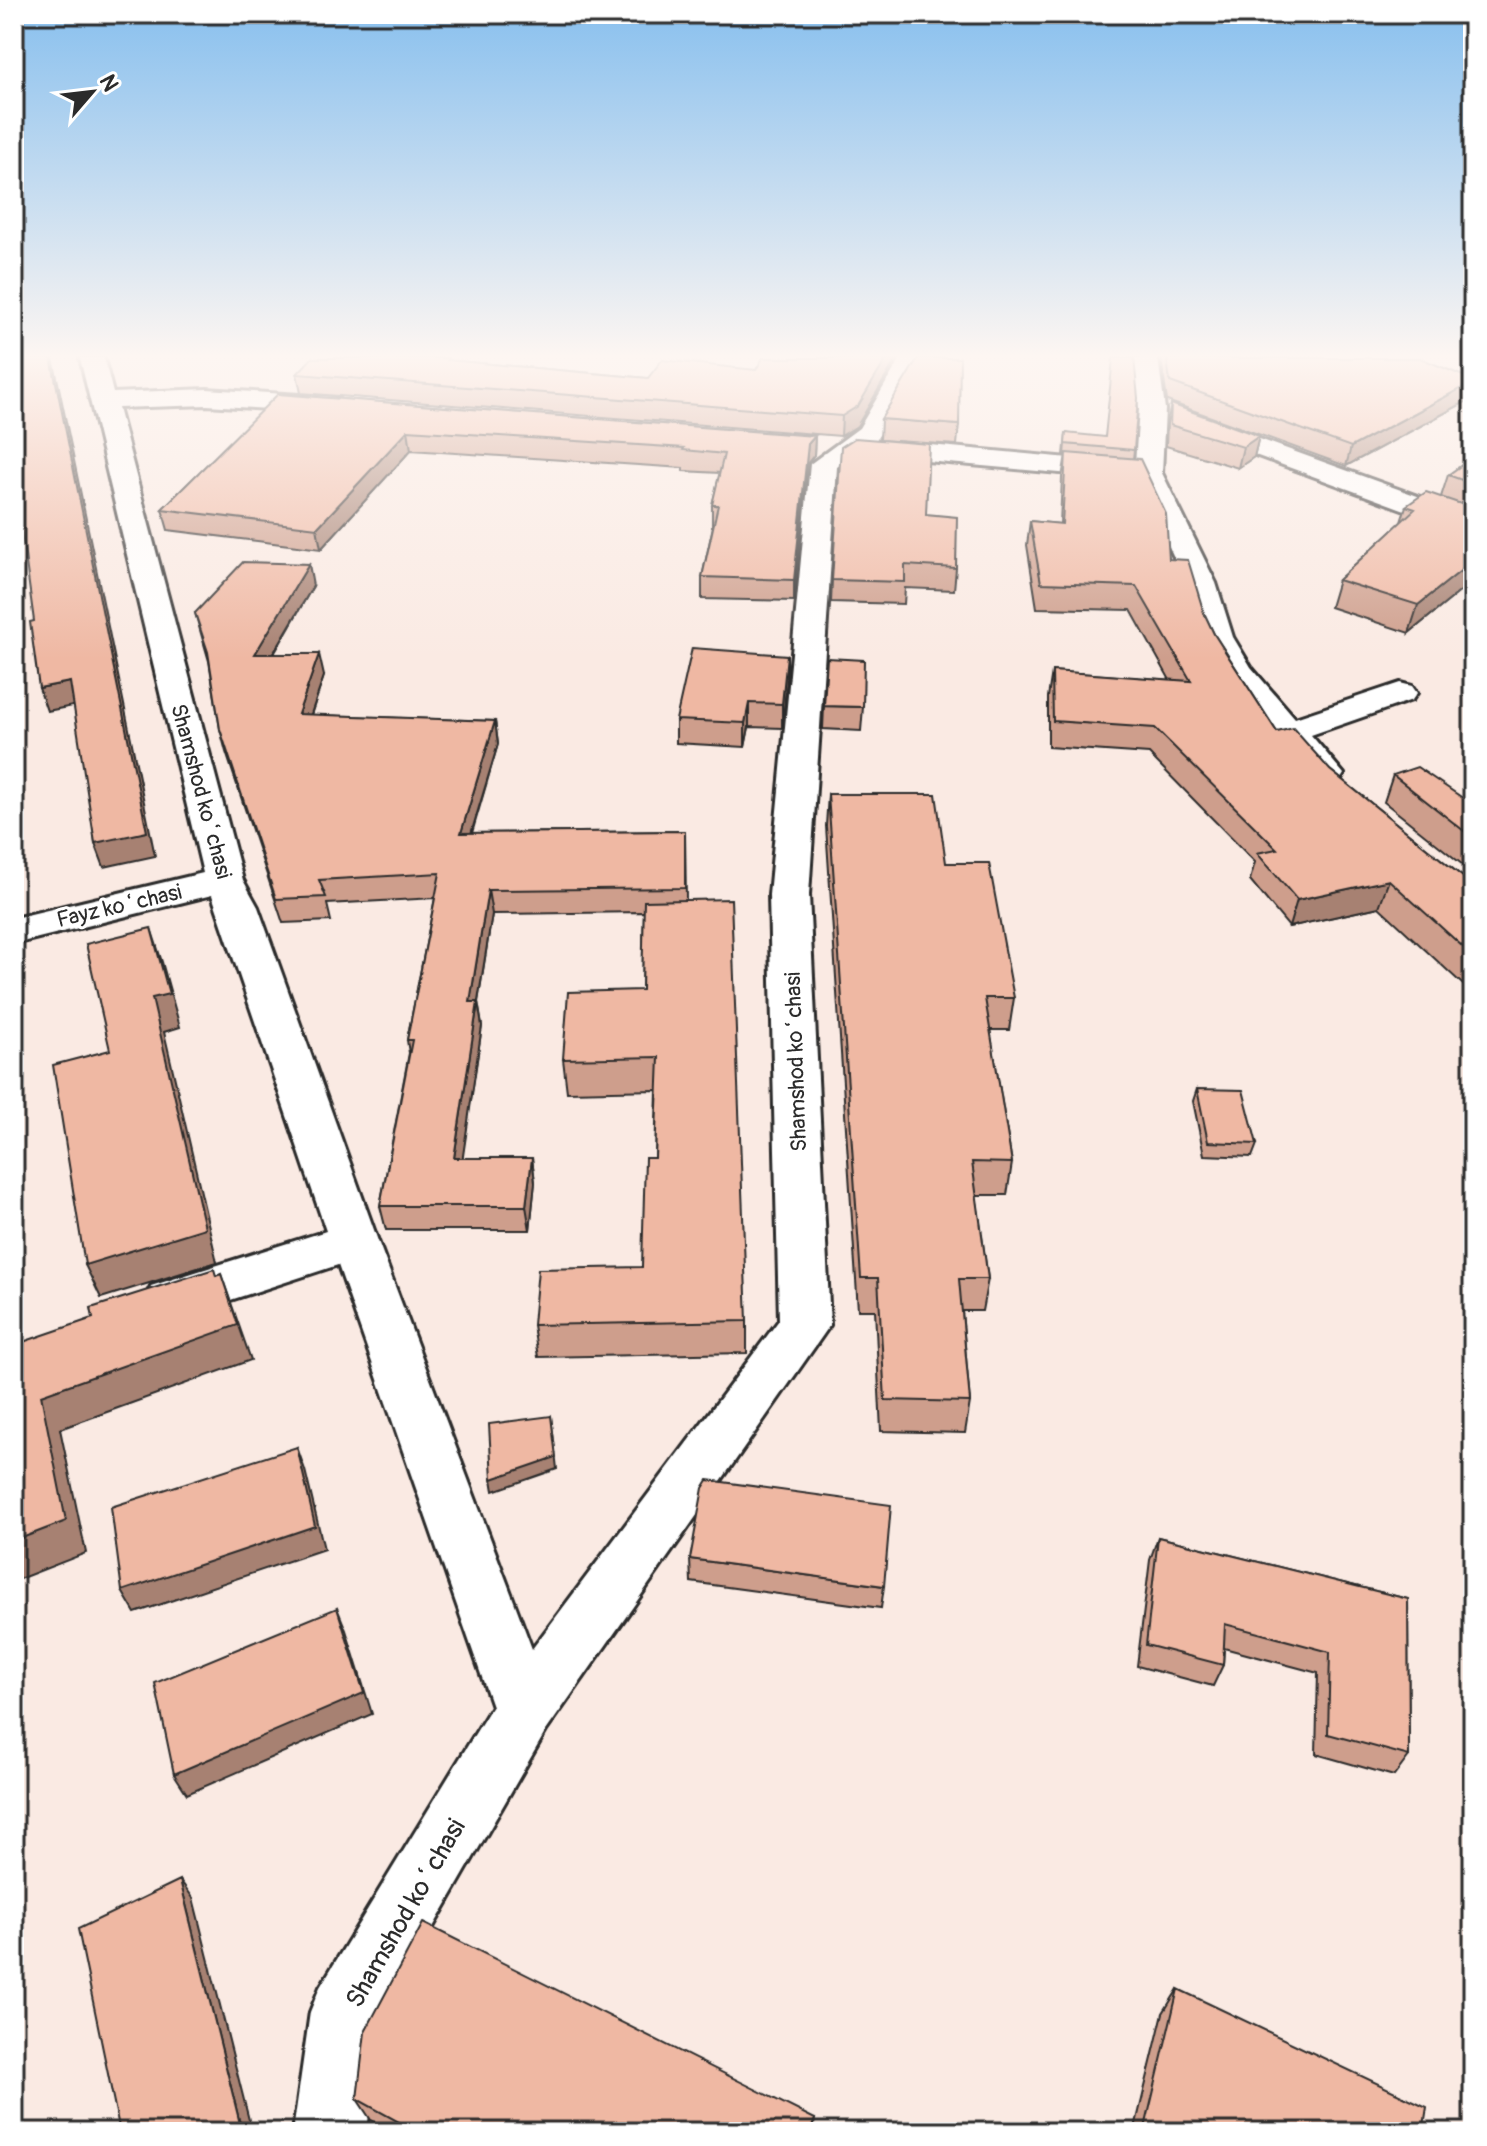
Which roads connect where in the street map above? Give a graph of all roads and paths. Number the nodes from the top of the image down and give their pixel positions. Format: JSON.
{"nodes":[{"id":1,"x":117,"y":458,"type":"edge"},
{"id":2,"x":833,"y":458,"type":"edge"},
{"id":3,"x":978,"y":458,"type":"edge"},
{"id":4,"x":1149,"y":458,"type":"edge"},
{"id":5,"x":1290,"y":458,"type":"edge"},
{"id":6,"x":1148,"y":473,"type":"junction"},
{"id":7,"x":1473,"y":526,"type":"edge"},
{"id":8,"x":1400,"y":693,"type":"dead end"},
{"id":9,"x":1287,"y":732,"type":"junction"},
{"id":10,"x":1350,"y":796,"type":"edge"},
{"id":11,"x":224,"y":880,"type":"junction"},
{"id":12,"x":14,"y":931,"type":"edge"},
{"id":13,"x":354,"y":1241,"type":"junction"},
{"id":14,"x":132,"y":1311,"type":"edge"},
{"id":15,"x":524,"y":1710,"type":"junction"},
{"id":16,"x":330,"y":2132,"type":"edge"}],
"edges":[{"from":1,"to":11,"type":"street","name":"Shamshod koʻchasi"},
{"from":2,"to":15,"type":"street","name":"Shamshod koʻchasi"},
{"from":3,"to":6,"type":"street"},
{"from":4,"to":6,"type":"street"},
{"from":5,"to":7,"type":"street"},
{"from":6,"to":9,"type":"street"},
{"from":8,"to":9,"type":"street"},
{"from":9,"to":10,"type":"street"},
{"from":11,"to":12,"type":"street","name":"Fayz koʻchasi"},
{"from":11,"to":13,"type":"street","name":"Shamshod koʻchasi"},
{"from":13,"to":14,"type":"street"},
{"from":13,"to":15,"type":"street","name":"Shamshod koʻchasi"},
{"from":15,"to":16,"type":"street","name":"Shamshod koʻchasi"}]}
